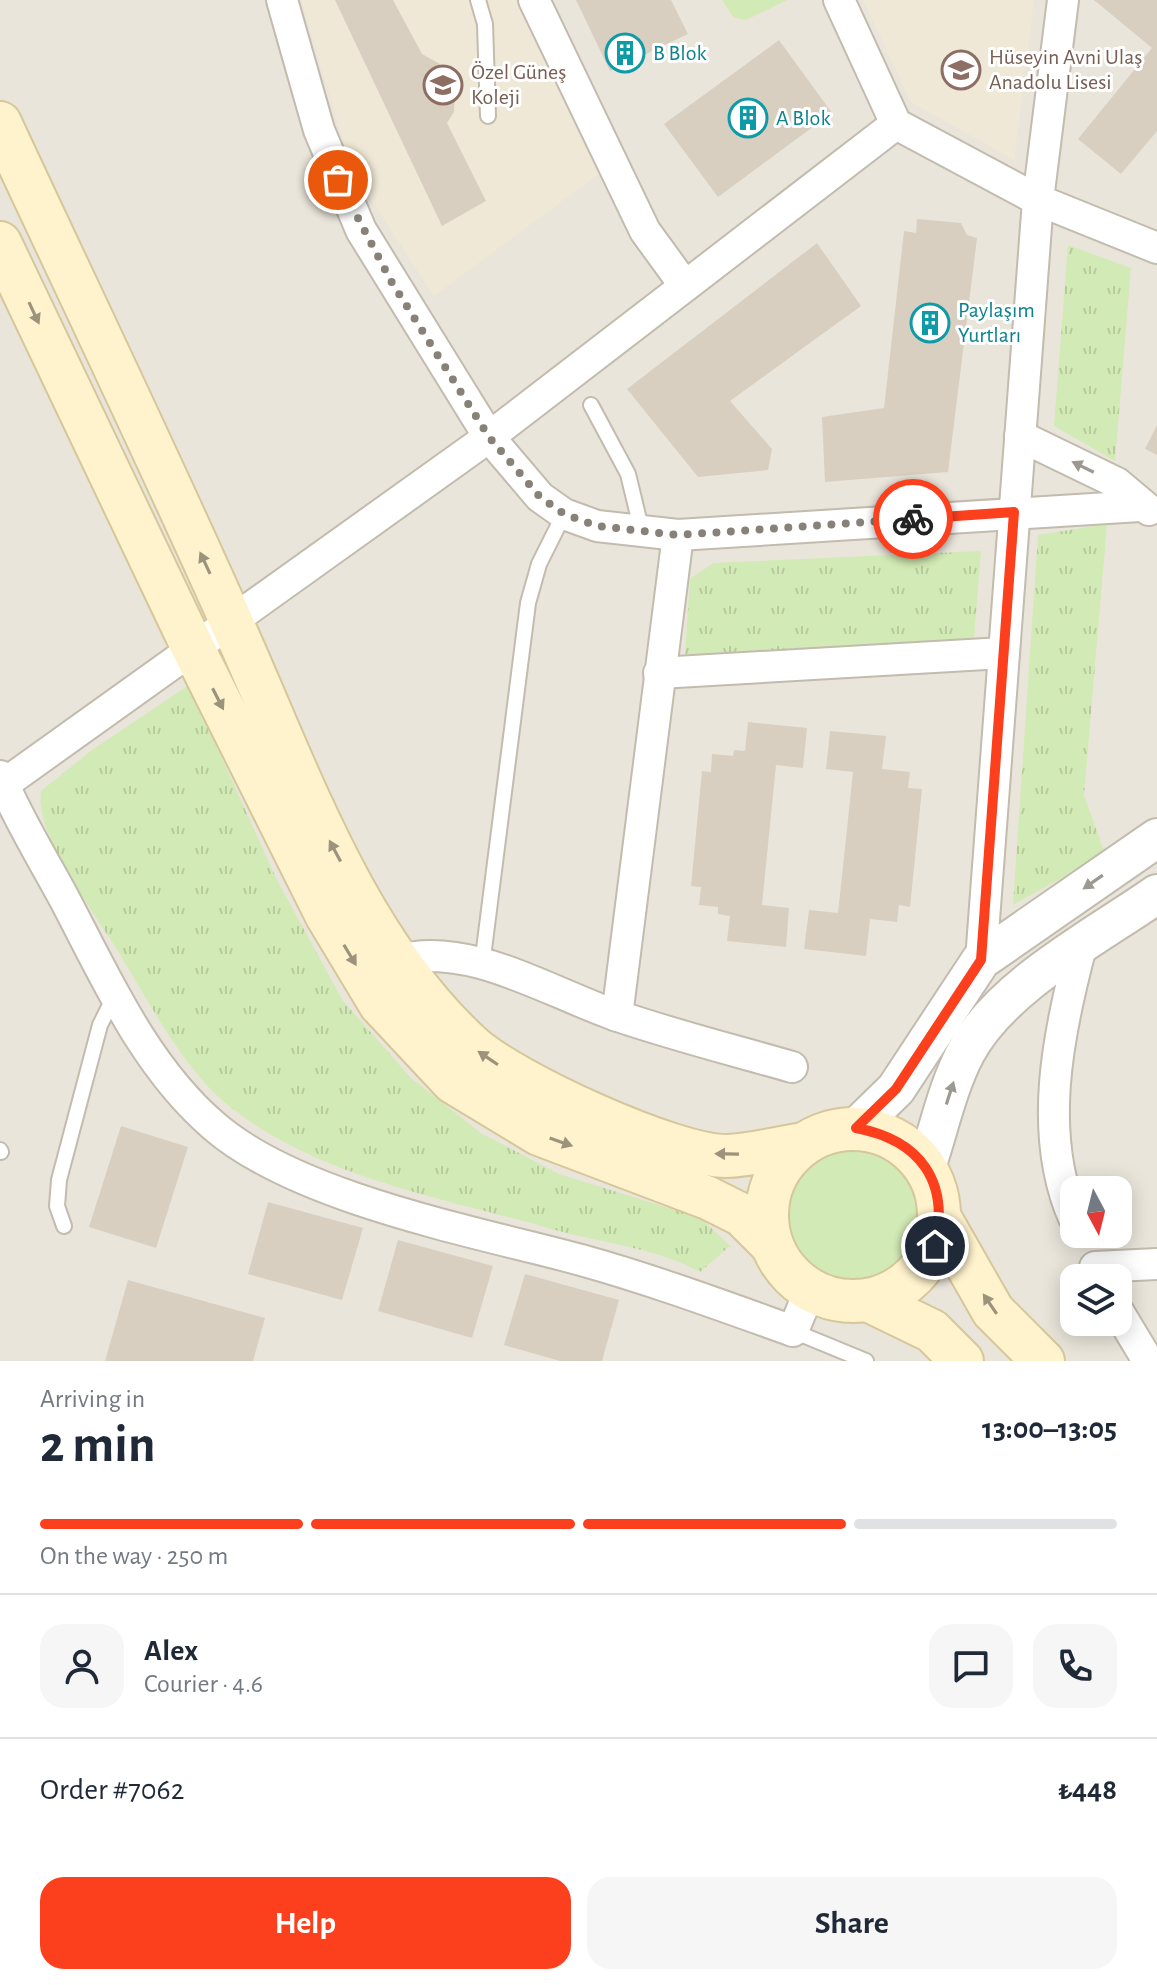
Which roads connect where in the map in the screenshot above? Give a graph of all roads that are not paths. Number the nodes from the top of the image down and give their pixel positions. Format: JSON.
{"nodes":[{"id":1,"x":282,"y":0,"type":"edge"},
{"id":2,"x":478,"y":0,"type":"edge"},
{"id":3,"x":534,"y":0,"type":"edge"},
{"id":4,"x":839,"y":0,"type":"edge"},
{"id":5,"x":1063,"y":0,"type":"edge"},
{"id":6,"x":488,"y":116,"type":"dead end"},
{"id":7,"x":0,"y":123,"type":"edge"},
{"id":8,"x":896,"y":124,"type":"junction"},
{"id":9,"x":1038,"y":200,"type":"junction"},
{"id":10,"x":0,"y":243,"type":"edge"},
{"id":11,"x":1157,"y":248,"type":"edge"},
{"id":12,"x":685,"y":286,"type":"junction"},
{"id":13,"x":591,"y":405,"type":"dead end"},
{"id":14,"x":1020,"y":436,"type":"junction"},
{"id":15,"x":489,"y":437,"type":"junction"},
{"id":16,"x":1148,"y":510,"type":"edge"},
{"id":17,"x":1014,"y":512,"type":"junction"},
{"id":18,"x":564,"y":514,"type":"junction"},
{"id":19,"x":642,"y":533,"type":"junction"},
{"id":20,"x":678,"y":535,"type":"junction"},
{"id":21,"x":231,"y":620,"type":"junction"},
{"id":22,"x":193,"y":648,"type":"junction"},
{"id":23,"x":1003,"y":653,"type":"junction"},
{"id":24,"x":659,"y":673,"type":"junction"},
{"id":25,"x":1,"y":782,"type":"edge"},
{"id":26,"x":1157,"y":838,"type":"edge"},
{"id":27,"x":1157,"y":894,"type":"edge"},
{"id":28,"x":1081,"y":947,"type":"junction"},
{"id":29,"x":399,"y":960,"type":"junction"},
{"id":30,"x":981,"y":960,"type":"junction"},
{"id":31,"x":482,"y":965,"type":"junction"},
{"id":32,"x":115,"y":994,"type":"junction"},
{"id":33,"x":617,"y":1016,"type":"junction"},
{"id":34,"x":792,"y":1067,"type":"dead end"},
{"id":35,"x":856,"y":1128,"type":"junction"},
{"id":36,"x":804,"y":1144,"type":"junction"},
{"id":37,"x":926,"y":1167,"type":"junction"},
{"id":38,"x":1060,"y":1176,"type":"edge"},
{"id":39,"x":941,"y":1220,"type":"junction"},
{"id":40,"x":64,"y":1226,"type":"dead end"},
{"id":41,"x":772,"y":1245,"type":"junction"},
{"id":42,"x":1157,"y":1264,"type":"edge"},
{"id":43,"x":1132,"y":1268,"type":"edge"},
{"id":44,"x":810,"y":1290,"type":"junction"},
{"id":45,"x":868,"y":1300,"type":"junction"},
{"id":46,"x":793,"y":1331,"type":"junction"},
{"id":47,"x":1132,"y":1334,"type":"edge"},
{"id":48,"x":866,"y":1361,"type":"edge"},
{"id":49,"x":962,"y":1361,"type":"edge"},
{"id":50,"x":1043,"y":1361,"type":"edge"},
{"id":51,"x":1148,"y":1361,"type":"edge"}],
"edges":[{"from":1,"to":15,"type":"street"},
{"from":2,"to":6,"type":"lane"},
{"from":3,"to":12,"type":"street"},
{"from":4,"to":8,"type":"street"},
{"from":5,"to":9,"type":"street"},
{"from":21,"to":7,"type":"main road","one_way":true},
{"from":8,"to":9,"type":"street"},
{"from":8,"to":12,"type":"street"},
{"from":9,"to":11,"type":"street"},
{"from":9,"to":14,"type":"street"},
{"from":10,"to":22,"type":"main road","one_way":true},
{"from":12,"to":15,"type":"street"},
{"from":13,"to":19,"type":"lane"},
{"from":16,"to":14,"type":"street","one_way":true},
{"from":14,"to":17,"type":"street"},
{"from":15,"to":18,"type":"street"},
{"from":15,"to":21,"type":"street"},
{"from":16,"to":17,"type":"street"},
{"from":17,"to":20,"type":"street"},
{"from":17,"to":23,"type":"street"},
{"from":18,"to":19,"type":"street"},
{"from":18,"to":31,"type":"lane"},
{"from":19,"to":20,"type":"street"},
{"from":20,"to":24,"type":"street"},
{"from":21,"to":22,"type":"street"},
{"from":29,"to":21,"type":"main road","one_way":true},
{"from":22,"to":25,"type":"street"},
{"from":22,"to":41,"type":"main road","one_way":true},
{"from":23,"to":24,"type":"street"},
{"from":23,"to":30,"type":"street"},
{"from":24,"to":33,"type":"street"},
{"from":25,"to":32,"type":"street"},
{"from":26,"to":30,"type":"street","one_way":true},
{"from":27,"to":28,"type":"street"},
{"from":37,"to":28,"type":"street","one_way":true},
{"from":28,"to":38,"type":"street"},
{"from":29,"to":31,"type":"street"},
{"from":36,"to":29,"type":"main road","one_way":true},
{"from":30,"to":35,"type":"street"},
{"from":31,"to":33,"type":"street"},
{"from":32,"to":40,"type":"lane"},
{"from":32,"to":46,"type":"street"},
{"from":33,"to":34,"type":"street"},
{"from":35,"to":36,"type":"main road"},
{"from":35,"to":37,"type":"main road"},
{"from":36,"to":41,"type":"main road"},
{"from":37,"to":39,"type":"main road"},
{"from":39,"to":45,"type":"main road"},
{"from":50,"to":39,"type":"main road","one_way":true},
{"from":41,"to":44,"type":"main road"},
{"from":42,"to":43,"type":"street"},
{"from":44,"to":45,"type":"main road"},
{"from":44,"to":46,"type":"street"},
{"from":45,"to":49,"type":"main road"},
{"from":46,"to":48,"type":"lane"},
{"from":47,"to":51,"type":"street"}]}
